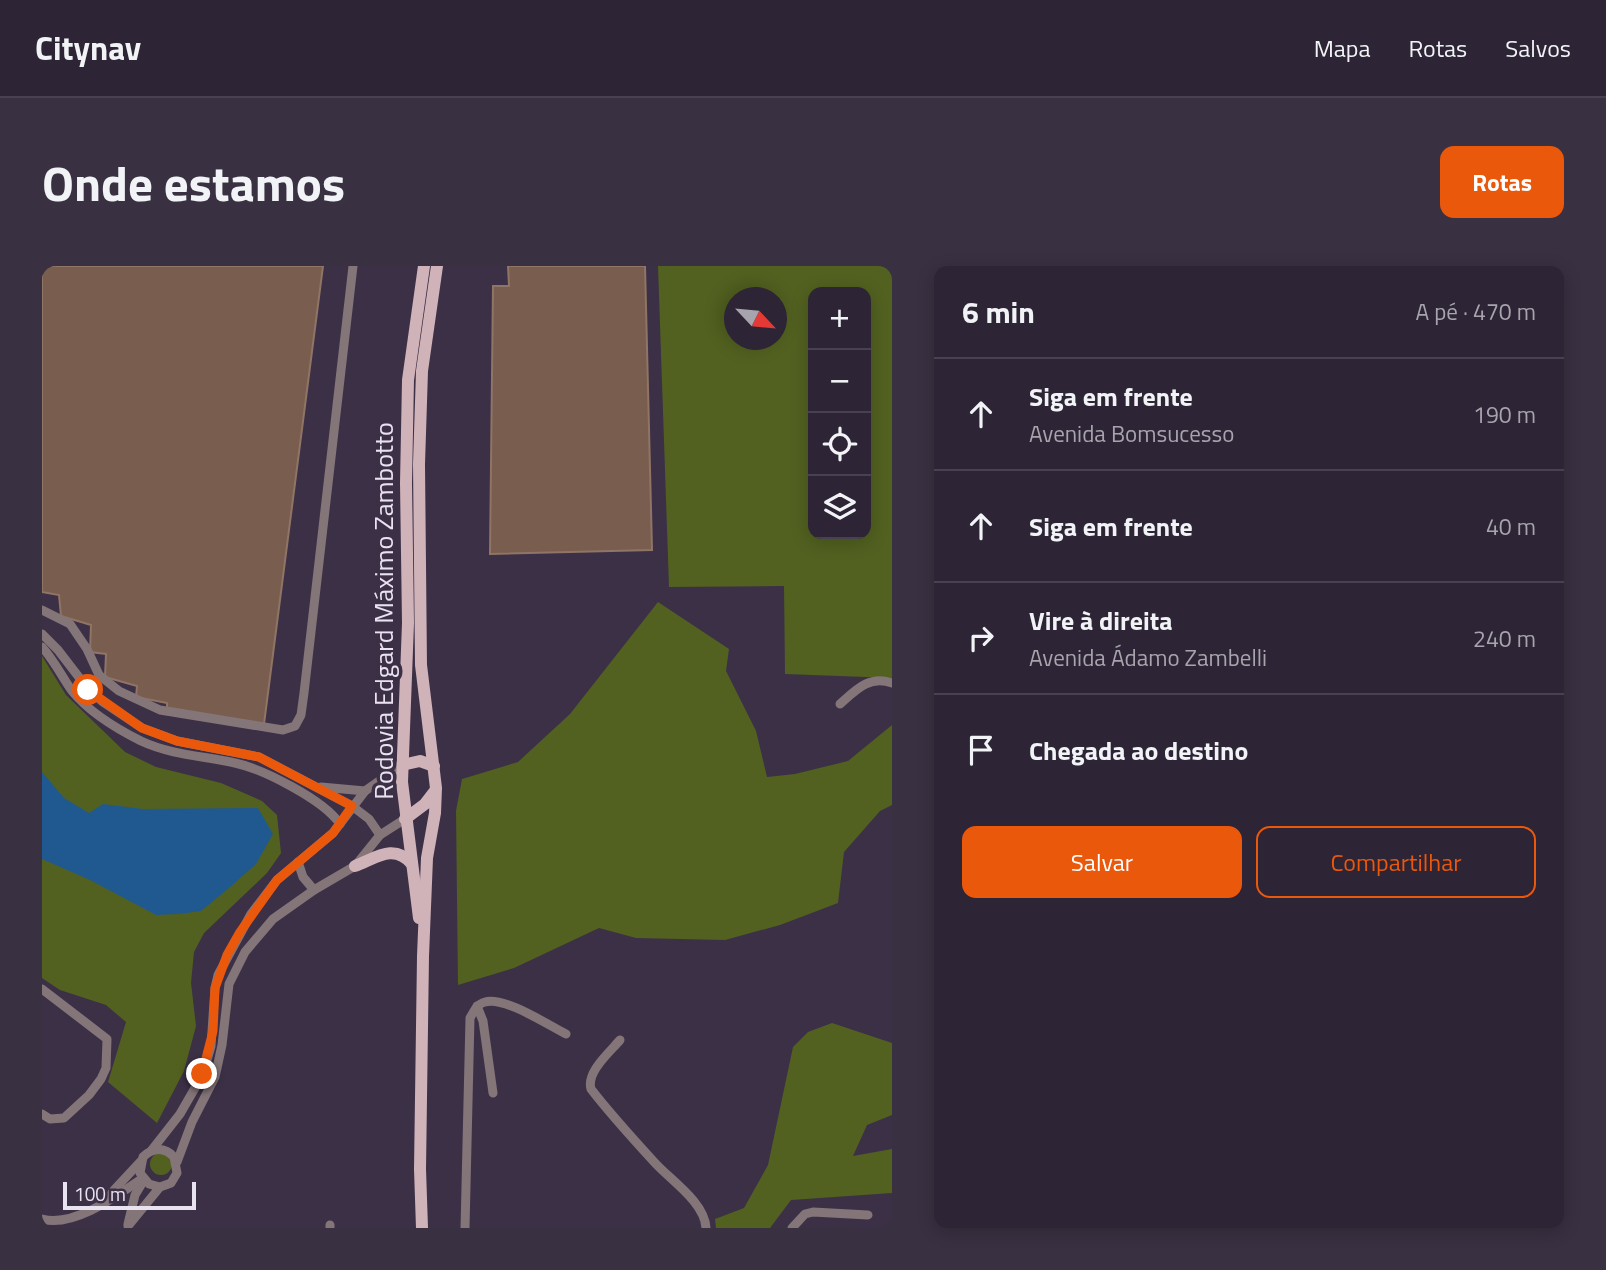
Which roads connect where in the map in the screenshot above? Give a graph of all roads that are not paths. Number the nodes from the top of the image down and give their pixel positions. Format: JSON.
{"nodes":[{"id":1,"x":353,"y":266,"type":"edge"},
{"id":2,"x":424,"y":266,"type":"edge"},
{"id":3,"x":438,"y":266,"type":"edge"},
{"id":4,"x":42,"y":610,"type":"edge"},
{"id":5,"x":42,"y":634,"type":"edge"},
{"id":6,"x":42,"y":647,"type":"edge"},
{"id":7,"x":892,"y":683,"type":"edge"},
{"id":8,"x":839,"y":704,"type":"dead end"},
{"id":9,"x":402,"y":765,"type":"junction"},
{"id":10,"x":434,"y":766,"type":"junction"},
{"id":11,"x":311,"y":785,"type":"junction"},
{"id":12,"x":436,"y":788,"type":"junction"},
{"id":13,"x":365,"y":791,"type":"junction"},
{"id":14,"x":352,"y":806,"type":"junction"},
{"id":15,"x":405,"y":819,"type":"junction"},
{"id":16,"x":340,"y":824,"type":"junction"},
{"id":17,"x":380,"y":835,"type":"junction"},
{"id":18,"x":298,"y":862,"type":"junction"},
{"id":19,"x":412,"y":864,"type":"junction"},
{"id":20,"x":355,"y":866,"type":"junction"},
{"id":21,"x":314,"y":890,"type":"junction"},
{"id":22,"x":423,"y":956,"type":"junction"},
{"id":23,"x":42,"y":989,"type":"edge"},
{"id":24,"x":477,"y":1006,"type":"junction"},
{"id":25,"x":566,"y":1034,"type":"dead end"},
{"id":26,"x":620,"y":1040,"type":"dead end"},
{"id":27,"x":493,"y":1093,"type":"dead end"},
{"id":28,"x":42,"y":1114,"type":"edge"},
{"id":29,"x":150,"y":1151,"type":"junction"},
{"id":30,"x":141,"y":1161,"type":"junction"},
{"id":31,"x":177,"y":1162,"type":"junction"},
{"id":32,"x":143,"y":1179,"type":"junction"},
{"id":33,"x":160,"y":1187,"type":"junction"},
{"id":34,"x":102,"y":1208,"type":"junction"},
{"id":35,"x":868,"y":1216,"type":"dead end"},
{"id":36,"x":44,"y":1223,"type":"edge"},
{"id":37,"x":127,"y":1227,"type":"edge"},
{"id":38,"x":422,"y":1228,"type":"edge"},
{"id":39,"x":465,"y":1228,"type":"edge"},
{"id":40,"x":706,"y":1228,"type":"edge"},
{"id":41,"x":792,"y":1228,"type":"edge"}],
"edges":[{"from":1,"to":4,"type":"street"},
{"from":2,"to":9,"type":"main road","name":"Rodovia Edgard Máximo Zambotto"},
{"from":3,"to":10,"type":"main road","name":"Rodovia Edgard Máximo Zambotto"},
{"from":5,"to":11,"type":"street"},
{"from":6,"to":16,"type":"street"},
{"from":7,"to":8,"type":"street"},
{"from":9,"to":10,"type":"main road"},
{"from":9,"to":13,"type":"street"},
{"from":9,"to":15,"type":"main road","name":"Rodovia Edgard Máximo Zambotto"},
{"from":10,"to":12,"type":"main road","name":"Rodovia Edgard Máximo Zambotto"},
{"from":11,"to":13,"type":"street"},
{"from":11,"to":14,"type":"street"},
{"from":12,"to":15,"type":"main road"},
{"from":12,"to":22,"type":"main road","name":"Rodovia Edgard Máximo Zambotto"},
{"from":13,"to":14,"type":"street"},
{"from":14,"to":16,"type":"street"},
{"from":14,"to":17,"type":"street"},
{"from":15,"to":17,"type":"street"},
{"from":15,"to":19,"type":"main road","name":"Rodovia Edgard Máximo Zambotto"},
{"from":16,"to":18,"type":"street"},
{"from":17,"to":20,"type":"street"},
{"from":18,"to":21,"type":"street"},
{"from":18,"to":29,"type":"street"},
{"from":19,"to":20,"type":"main road"},
{"from":19,"to":22,"type":"main road","name":"Rodovia Edgard Máximo Zambotto"},
{"from":20,"to":21,"type":"street"},
{"from":21,"to":31,"type":"street"},
{"from":22,"to":38,"type":"main road","name":"Rodovia Edgard Máximo Zambotto"},
{"from":23,"to":28,"type":"street"},
{"from":24,"to":25,"type":"street"},
{"from":24,"to":27,"type":"street"},
{"from":24,"to":39,"type":"street"},
{"from":26,"to":40,"type":"street"},
{"from":29,"to":30,"type":"street"},
{"from":29,"to":31,"type":"street"},
{"from":30,"to":32,"type":"street"},
{"from":30,"to":34,"type":"street"},
{"from":31,"to":33,"type":"street"},
{"from":32,"to":33,"type":"street"},
{"from":32,"to":34,"type":"street"},
{"from":32,"to":37,"type":"street"},
{"from":33,"to":37,"type":"street"},
{"from":34,"to":36,"type":"street"},
{"from":35,"to":41,"type":"street"}]}
